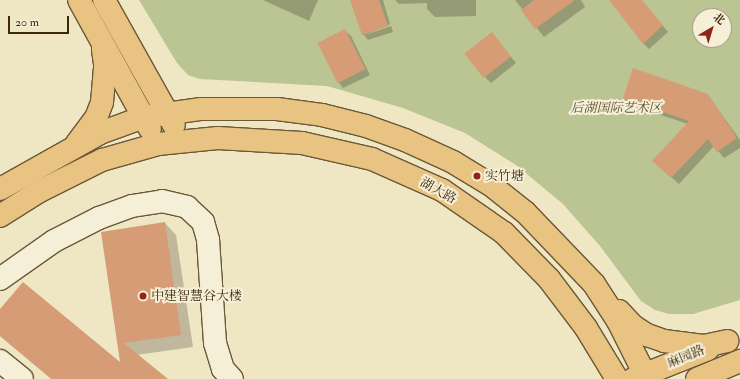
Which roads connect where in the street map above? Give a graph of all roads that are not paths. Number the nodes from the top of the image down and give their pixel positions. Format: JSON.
{"nodes":[{"id":1,"x":79,"y":0,"type":"edge"},
{"id":2,"x":104,"y":0,"type":"edge"},
{"id":3,"x":94,"y":26,"type":"junction"},
{"id":4,"x":144,"y":73,"type":"junction"},
{"id":5,"x":201,"y":109,"type":"junction"},
{"id":6,"x":167,"y":113,"type":"junction"},
{"id":7,"x":144,"y":117,"type":"junction"},
{"id":8,"x":183,"y":142,"type":"junction"},
{"id":9,"x":158,"y":144,"type":"junction"},
{"id":10,"x":72,"y":148,"type":"junction"},
{"id":11,"x":0,"y":189,"type":"edge"},
{"id":12,"x":0,"y":216,"type":"edge"},
{"id":13,"x":0,"y":279,"type":"edge"},
{"id":14,"x":594,"y":284,"type":"junction"},
{"id":15,"x":733,"y":338,"type":"edge"},
{"id":16,"x":0,"y":361,"type":"edge"},
{"id":17,"x":740,"y":361,"type":"edge"},
{"id":18,"x":641,"y":377,"type":"edge"},
{"id":19,"x":22,"y":379,"type":"edge"},
{"id":20,"x":232,"y":379,"type":"edge"},
{"id":21,"x":616,"y":379,"type":"edge"},
{"id":22,"x":697,"y":379,"type":"edge"},
{"id":23,"x":714,"y":379,"type":"edge"}],
"edges":[{"from":1,"to":3,"type":"main road"},
{"from":2,"to":4,"type":"main road"},
{"from":3,"to":7,"type":"main road"},
{"from":3,"to":10,"type":"main road"},
{"from":4,"to":5,"type":"main road"},
{"from":4,"to":6,"type":"main road"},
{"from":5,"to":6,"type":"main road"},
{"from":5,"to":14,"type":"main road"},
{"from":6,"to":7,"type":"main road"},
{"from":6,"to":8,"type":"main road"},
{"from":7,"to":9,"type":"main road"},
{"from":7,"to":10,"type":"main road"},
{"from":8,"to":9,"type":"main road","name":"湖大路"},
{"from":8,"to":21,"type":"main road","name":"湖大路"},
{"from":9,"to":12,"type":"main road","name":"湖大路"},
{"from":10,"to":11,"type":"main road"},
{"from":13,"to":20,"type":"street"},
{"from":14,"to":15,"type":"main road"},
{"from":14,"to":18,"type":"main road"},
{"from":15,"to":18,"type":"main road","name":"麻园路"},
{"from":16,"to":19,"type":"street"},
{"from":17,"to":22,"type":"main road","name":"麻园路"},
{"from":17,"to":23,"type":"main road"}]}
